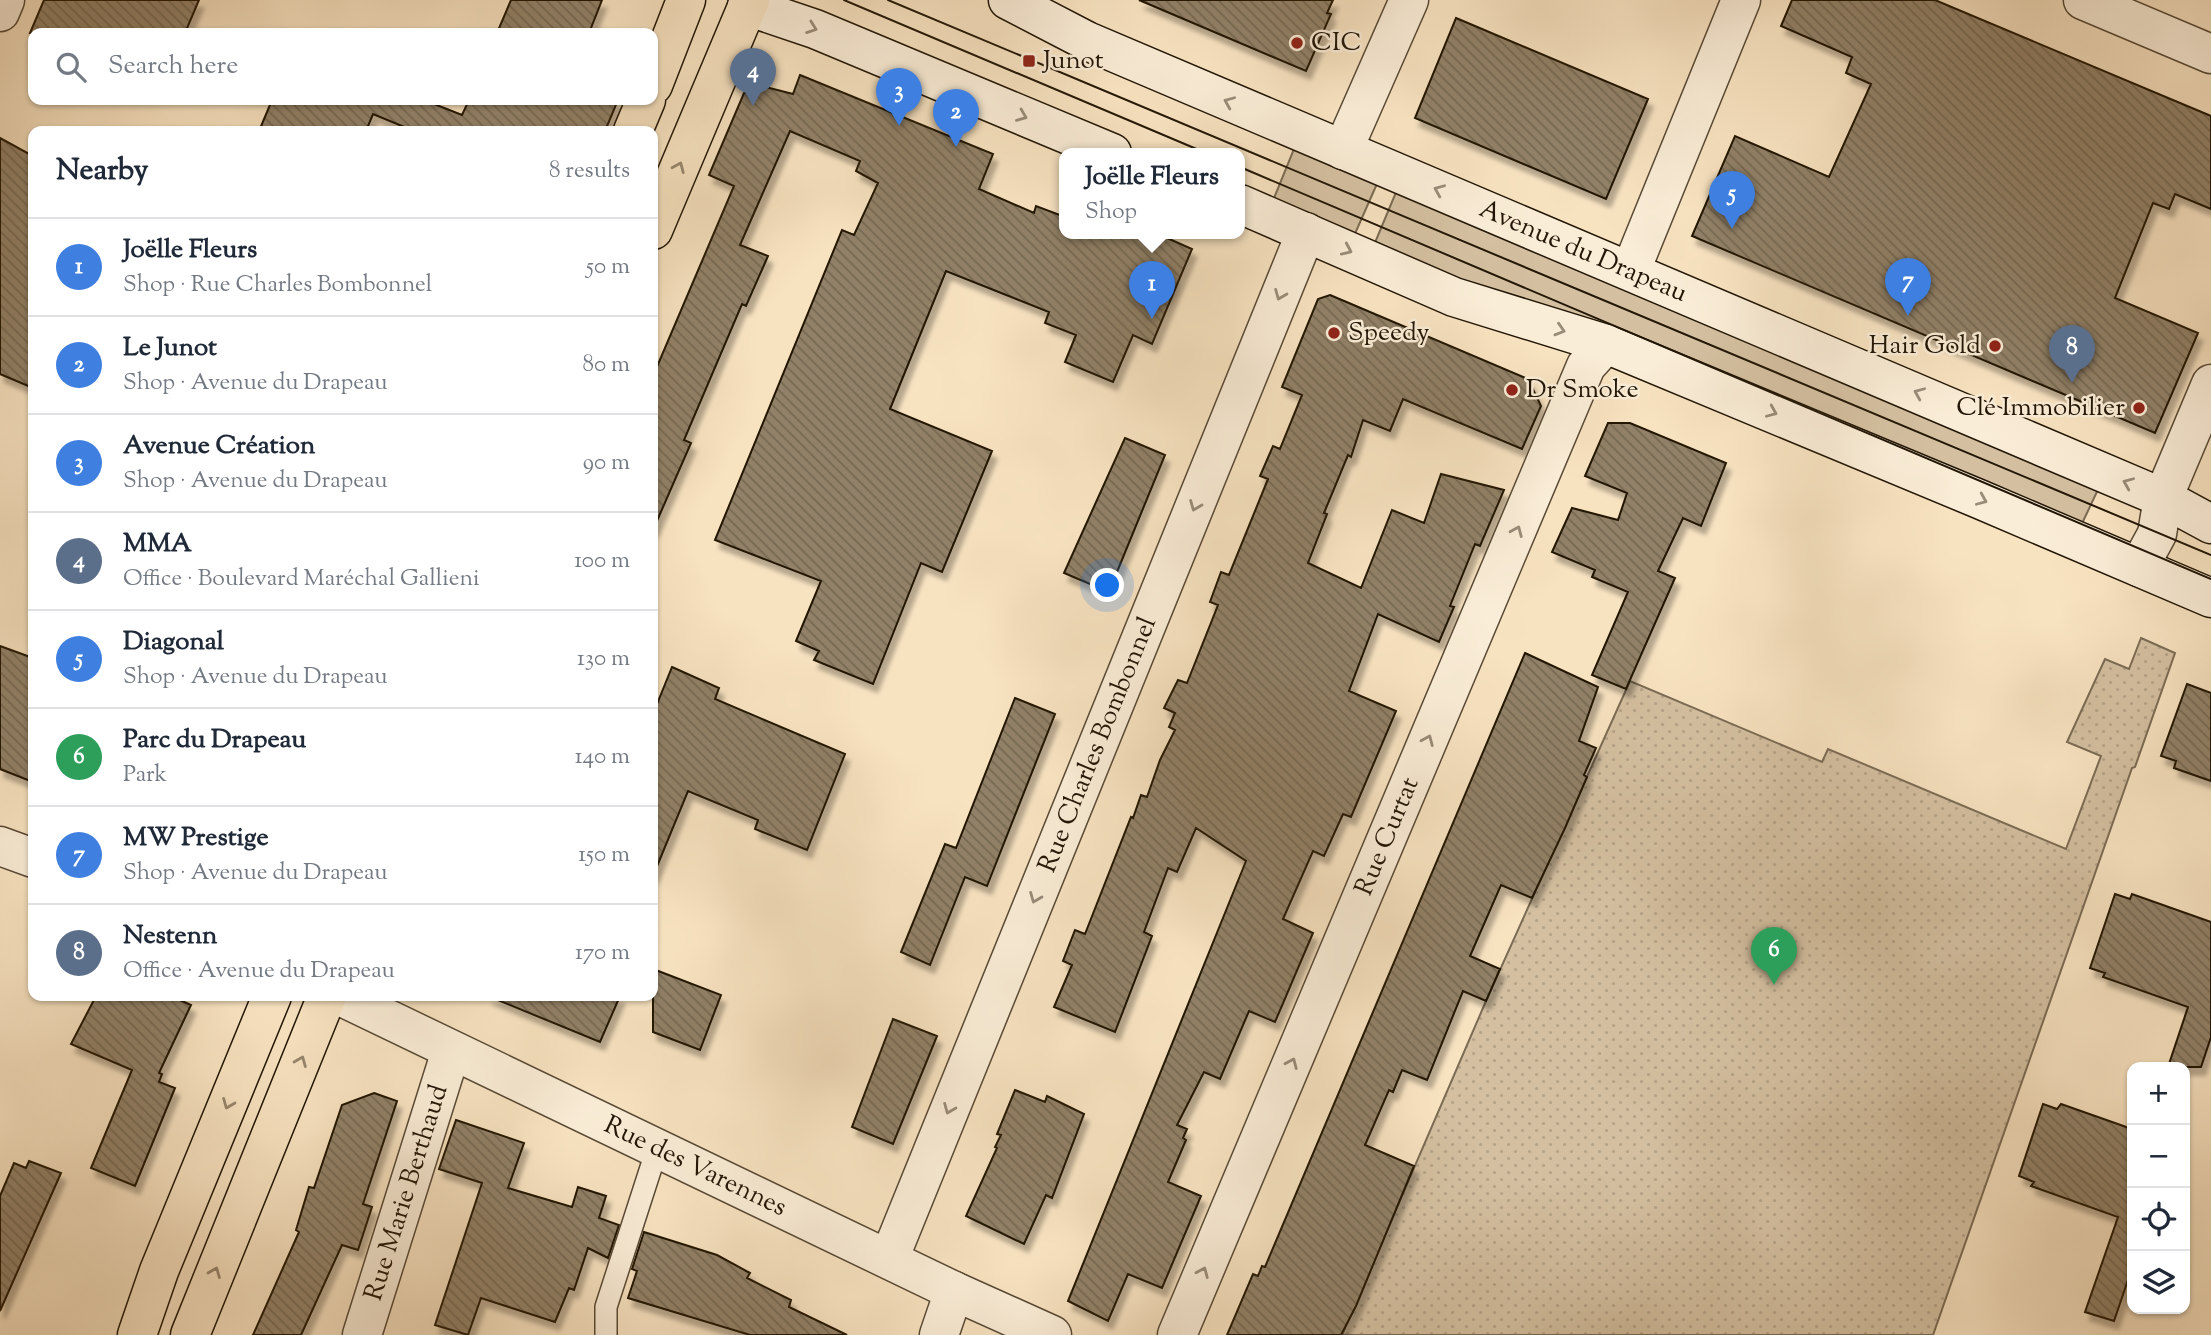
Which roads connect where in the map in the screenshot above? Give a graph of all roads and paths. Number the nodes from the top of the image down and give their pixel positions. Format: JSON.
{"nodes":[{"id":1,"x":5,"y":0,"type":"edge"},
{"id":2,"x":687,"y":0,"type":"edge"},
{"id":3,"x":1008,"y":0,"type":"edge"},
{"id":4,"x":1409,"y":0,"type":"edge"},
{"id":5,"x":1741,"y":0,"type":"edge"},
{"id":6,"x":2083,"y":0,"type":"edge"},
{"id":7,"x":742,"y":2,"type":"edge"},
{"id":8,"x":0,"y":12,"type":"edge"},
{"id":9,"x":2211,"y":54,"type":"edge"},
{"id":10,"x":658,"y":72,"type":"edge"},
{"id":11,"x":644,"y":105,"type":"edge"},
{"id":12,"x":636,"y":126,"type":"edge"},
{"id":13,"x":1100,"y":148,"type":"edge"},
{"id":14,"x":1343,"y":150,"type":"junction"},
{"id":15,"x":1245,"y":206,"type":"edge"},
{"id":16,"x":658,"y":217,"type":"edge"},
{"id":17,"x":1306,"y":232,"type":"junction"},
{"id":18,"x":1631,"y":270,"type":"junction"},
{"id":19,"x":1606,"y":344,"type":"junction"},
{"id":20,"x":2211,"y":384,"type":"edge"},
{"id":21,"x":2163,"y":498,"type":"junction"},
{"id":22,"x":2211,"y":524,"type":"edge"},
{"id":23,"x":2139,"y":566,"type":"junction"},
{"id":24,"x":2211,"y":598,"type":"edge"},
{"id":25,"x":0,"y":846,"type":"edge"},
{"id":26,"x":28,"y":856,"type":"edge"},
{"id":27,"x":270,"y":1001,"type":"edge"},
{"id":28,"x":325,"y":1001,"type":"edge"},
{"id":29,"x":350,"y":1001,"type":"edge"},
{"id":30,"x":451,"y":1051,"type":"junction"},
{"id":31,"x":657,"y":1149,"type":"junction"},
{"id":32,"x":889,"y":1259,"type":"junction"},
{"id":33,"x":954,"y":1291,"type":"junction"},
{"id":34,"x":136,"y":1335,"type":"edge"},
{"id":35,"x":190,"y":1335,"type":"edge"},
{"id":36,"x":362,"y":1335,"type":"edge"},
{"id":37,"x":606,"y":1335,"type":"edge"},
{"id":38,"x":939,"y":1335,"type":"edge"},
{"id":39,"x":1052,"y":1335,"type":"edge"},
{"id":40,"x":1177,"y":1335,"type":"edge"}],
"edges":[{"from":1,"to":8,"type":"street"},
{"from":2,"to":10,"type":"main road"},
{"from":14,"to":3,"type":"street","name":"Avenue du Drapeau","one_way":true},
{"from":4,"to":14,"type":"street"},
{"from":5,"to":18,"type":"street"},
{"from":6,"to":9,"type":"street"},
{"from":7,"to":13,"type":"street","one_way":true},
{"from":16,"to":7,"type":"main road","one_way":true},
{"from":11,"to":12,"type":"main road"},
{"from":18,"to":14,"type":"street","name":"Avenue du Drapeau","one_way":true},
{"from":15,"to":17,"type":"street"},
{"from":17,"to":19,"type":"street","one_way":true},
{"from":17,"to":32,"type":"street","name":"Rue Charles Bombonnel","one_way":true},
{"from":21,"to":18,"type":"street","name":"Avenue du Drapeau","one_way":true},
{"from":19,"to":23,"type":"street","one_way":true},
{"from":40,"to":19,"type":"street","name":"Rue Curtat","one_way":true},
{"from":20,"to":21,"type":"street"},
{"from":21,"to":22,"type":"street","name":"Avenue du Drapeau"},
{"from":21,"to":23,"type":"street"},
{"from":23,"to":24,"type":"street"},
{"from":25,"to":26,"type":"street"},
{"from":27,"to":34,"type":"main road","one_way":true},
{"from":35,"to":28,"type":"main road","one_way":true},
{"from":29,"to":30,"type":"street","name":"Rue des Varennes"},
{"from":30,"to":31,"type":"street","name":"Rue des Varennes"},
{"from":30,"to":36,"type":"street","name":"Rue Marie Berthaud"},
{"from":31,"to":32,"type":"street","name":"Rue des Varennes"},
{"from":31,"to":37,"type":"lane"},
{"from":32,"to":33,"type":"street","name":"Rue des Varennes"},
{"from":33,"to":38,"type":"street"},
{"from":33,"to":39,"type":"street","name":"Rue des Varennes"}]}
